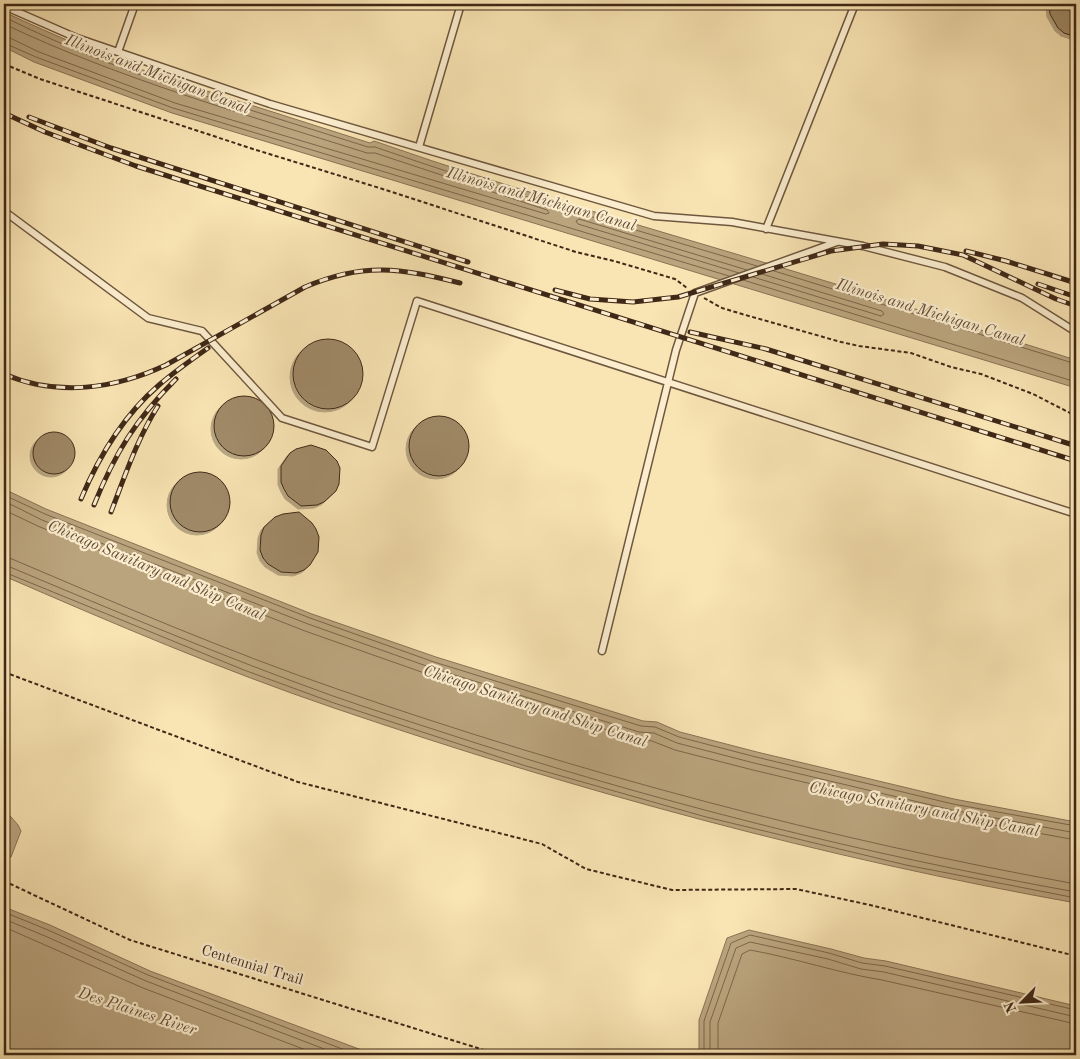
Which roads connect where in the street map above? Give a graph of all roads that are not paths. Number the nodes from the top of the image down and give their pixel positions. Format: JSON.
{"nodes":[{"id":1,"x":135,"y":4,"type":"edge"},
{"id":2,"x":460,"y":4,"type":"edge"},
{"id":3,"x":855,"y":4,"type":"edge"},
{"id":4,"x":4,"y":6,"type":"edge"},
{"id":5,"x":118,"y":52,"type":"junction"},
{"id":6,"x":419,"y":147,"type":"junction"},
{"id":7,"x":4,"y":211,"type":"edge"},
{"id":8,"x":766,"y":229,"type":"junction"},
{"id":9,"x":839,"y":242,"type":"junction"},
{"id":10,"x":1076,"y":332,"type":"edge"},
{"id":11,"x":668,"y":382,"type":"junction"},
{"id":12,"x":1076,"y":514,"type":"edge"},
{"id":13,"x":602,"y":652,"type":"dead end"}],
"edges":[{"from":1,"to":5,"type":"lane"},
{"from":2,"to":6,"type":"lane"},
{"from":3,"to":8,"type":"lane"},
{"from":4,"to":5,"type":"lane"},
{"from":5,"to":6,"type":"lane"},
{"from":6,"to":8,"type":"lane"},
{"from":7,"to":11,"type":"lane"},
{"from":8,"to":9,"type":"lane"},
{"from":9,"to":10,"type":"lane"},
{"from":9,"to":11,"type":"lane"},
{"from":11,"to":12,"type":"lane"},
{"from":11,"to":13,"type":"lane"}]}
